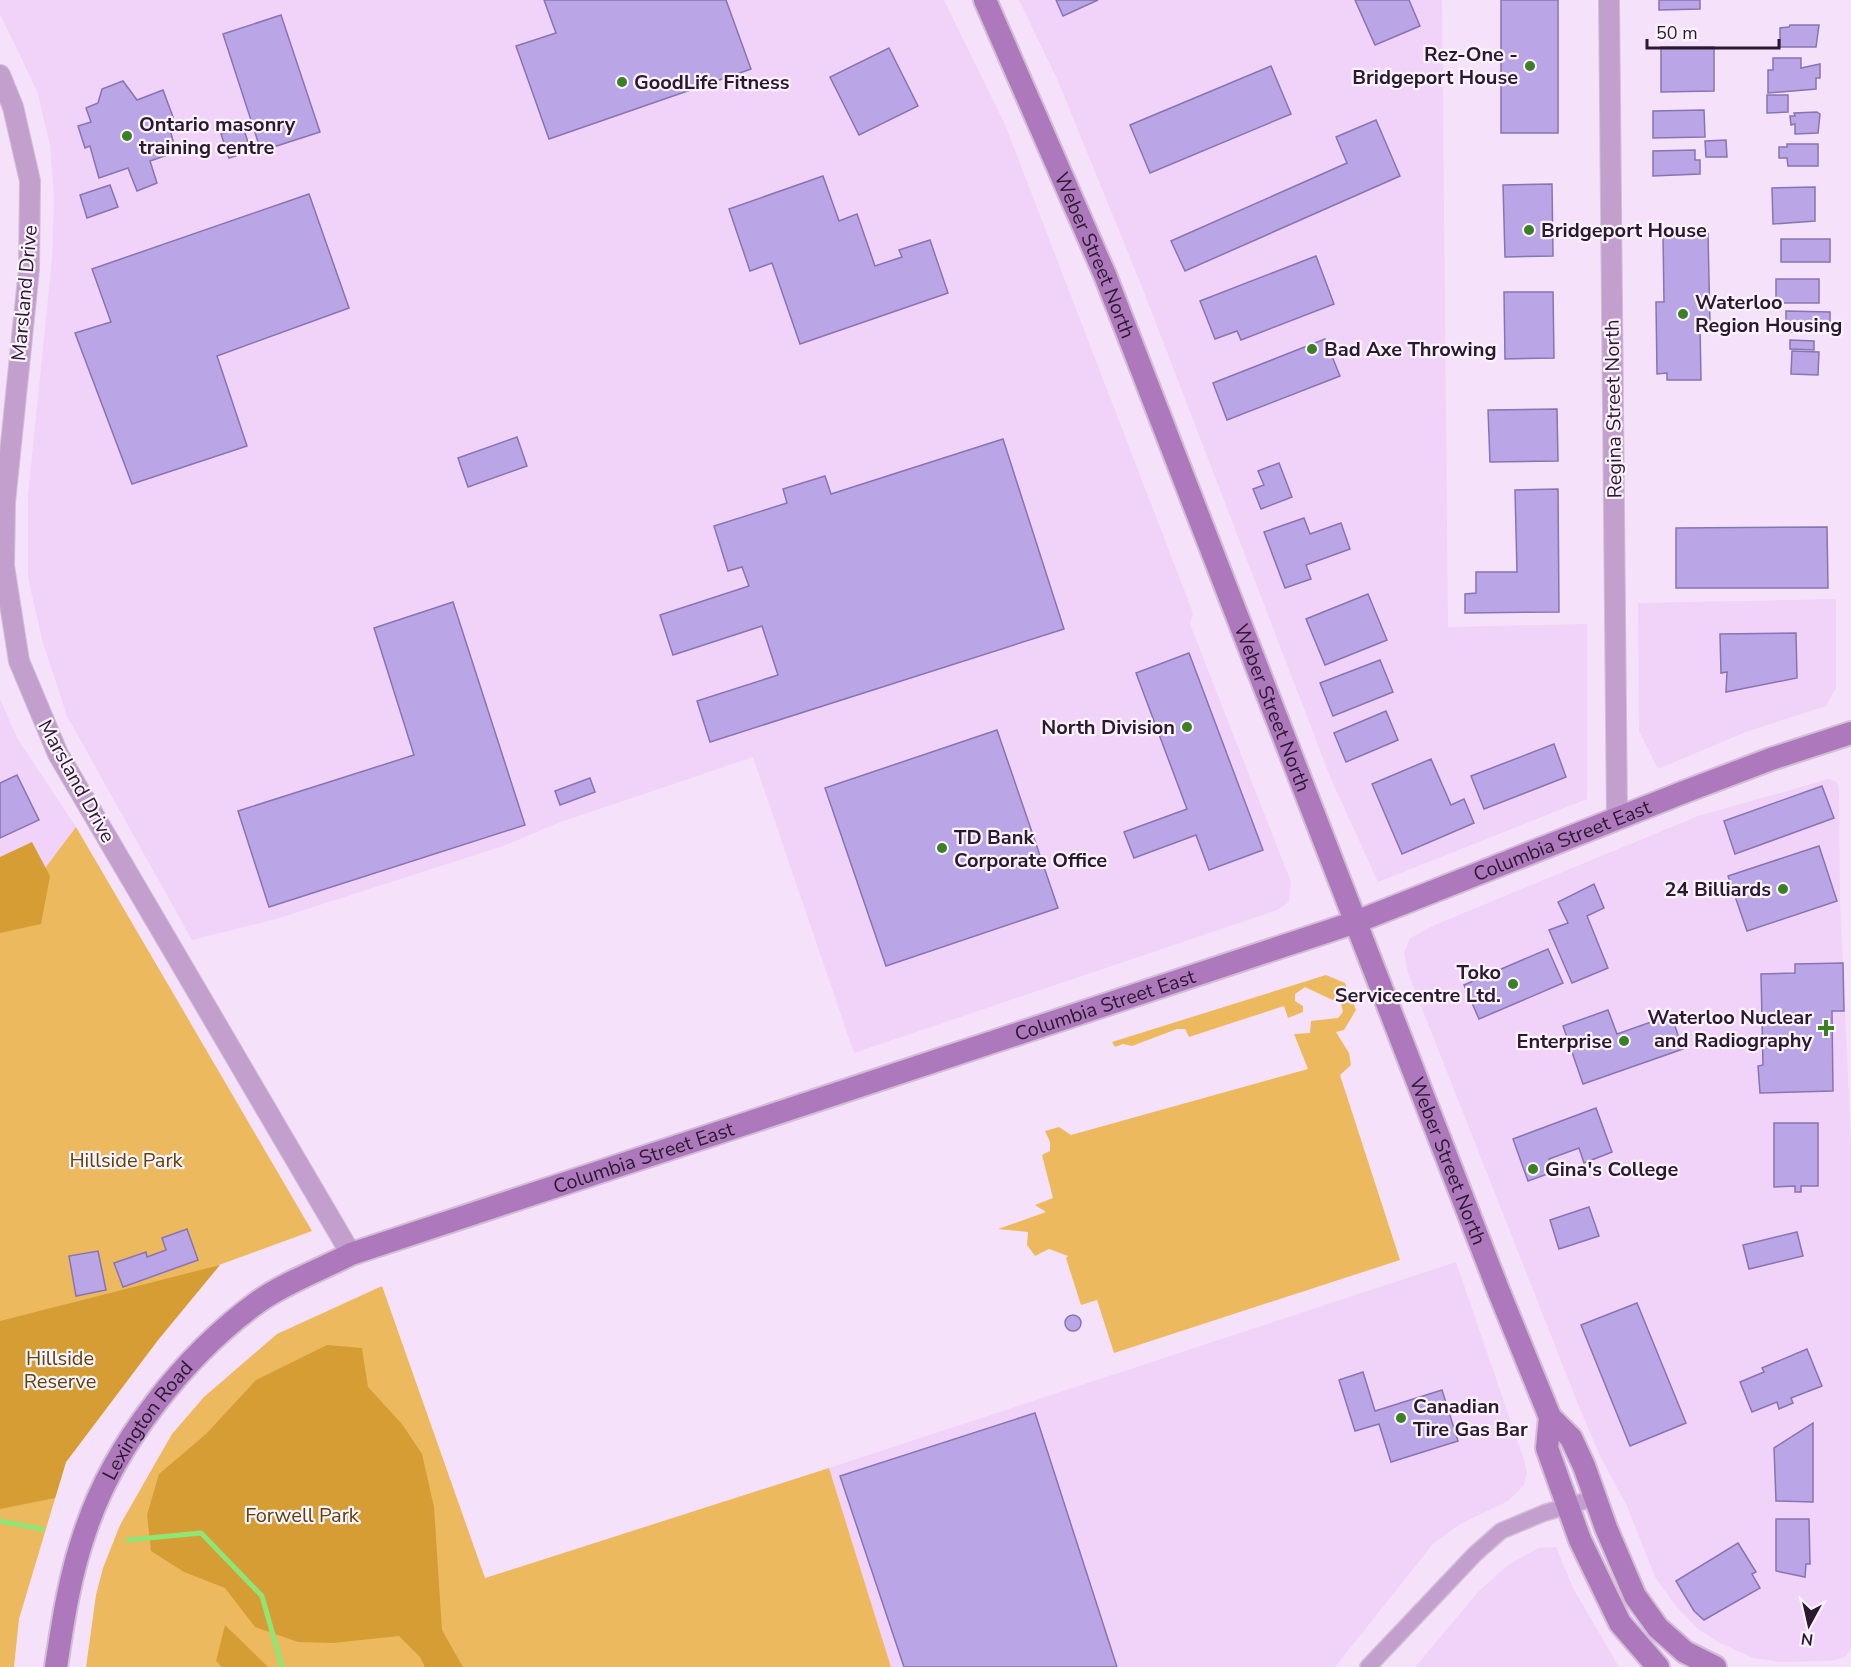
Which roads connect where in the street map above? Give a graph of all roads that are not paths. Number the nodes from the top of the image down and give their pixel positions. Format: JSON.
{"nodes":[{"id":1,"x":985,"y":0,"type":"edge"},
{"id":2,"x":1609,"y":0,"type":"edge"},
{"id":3,"x":0,"y":75,"type":"edge"},
{"id":4,"x":1851,"y":733,"type":"edge"},
{"id":5,"x":1617,"y":818,"type":"junction"},
{"id":6,"x":1356,"y":922,"type":"junction"},
{"id":7,"x":351,"y":1254,"type":"junction"},
{"id":8,"x":1550,"y":1417,"type":"junction"},
{"id":9,"x":1596,"y":1498,"type":"junction"},
{"id":10,"x":1568,"y":1507,"type":"junction"},
{"id":11,"x":56,"y":1667,"type":"edge"},
{"id":12,"x":1368,"y":1667,"type":"edge"},
{"id":13,"x":1658,"y":1667,"type":"edge"},
{"id":14,"x":1716,"y":1667,"type":"edge"}],
"edges":[{"from":1,"to":6,"type":"main road","name":"Weber Street North"},
{"from":2,"to":5,"type":"street","name":"Regina Street North"},
{"from":3,"to":7,"type":"street","name":"Marsland Drive"},
{"from":4,"to":5,"type":"main road","name":"Columbia Street East"},
{"from":5,"to":6,"type":"main road","name":"Columbia Street East"},
{"from":6,"to":7,"type":"main road","name":"Columbia Street East"},
{"from":6,"to":8,"type":"main road","name":"Weber Street North"},
{"from":7,"to":11,"type":"main road","name":"Lexington Road"},
{"from":8,"to":9,"type":"main road","name":"Weber Street North"},
{"from":8,"to":10,"type":"main road","name":"Weber Street North"},
{"from":9,"to":10,"type":"street"},
{"from":9,"to":14,"type":"main road","name":"Weber Street North"},
{"from":10,"to":12,"type":"street"},
{"from":10,"to":13,"type":"main road","name":"Weber Street North"}]}
